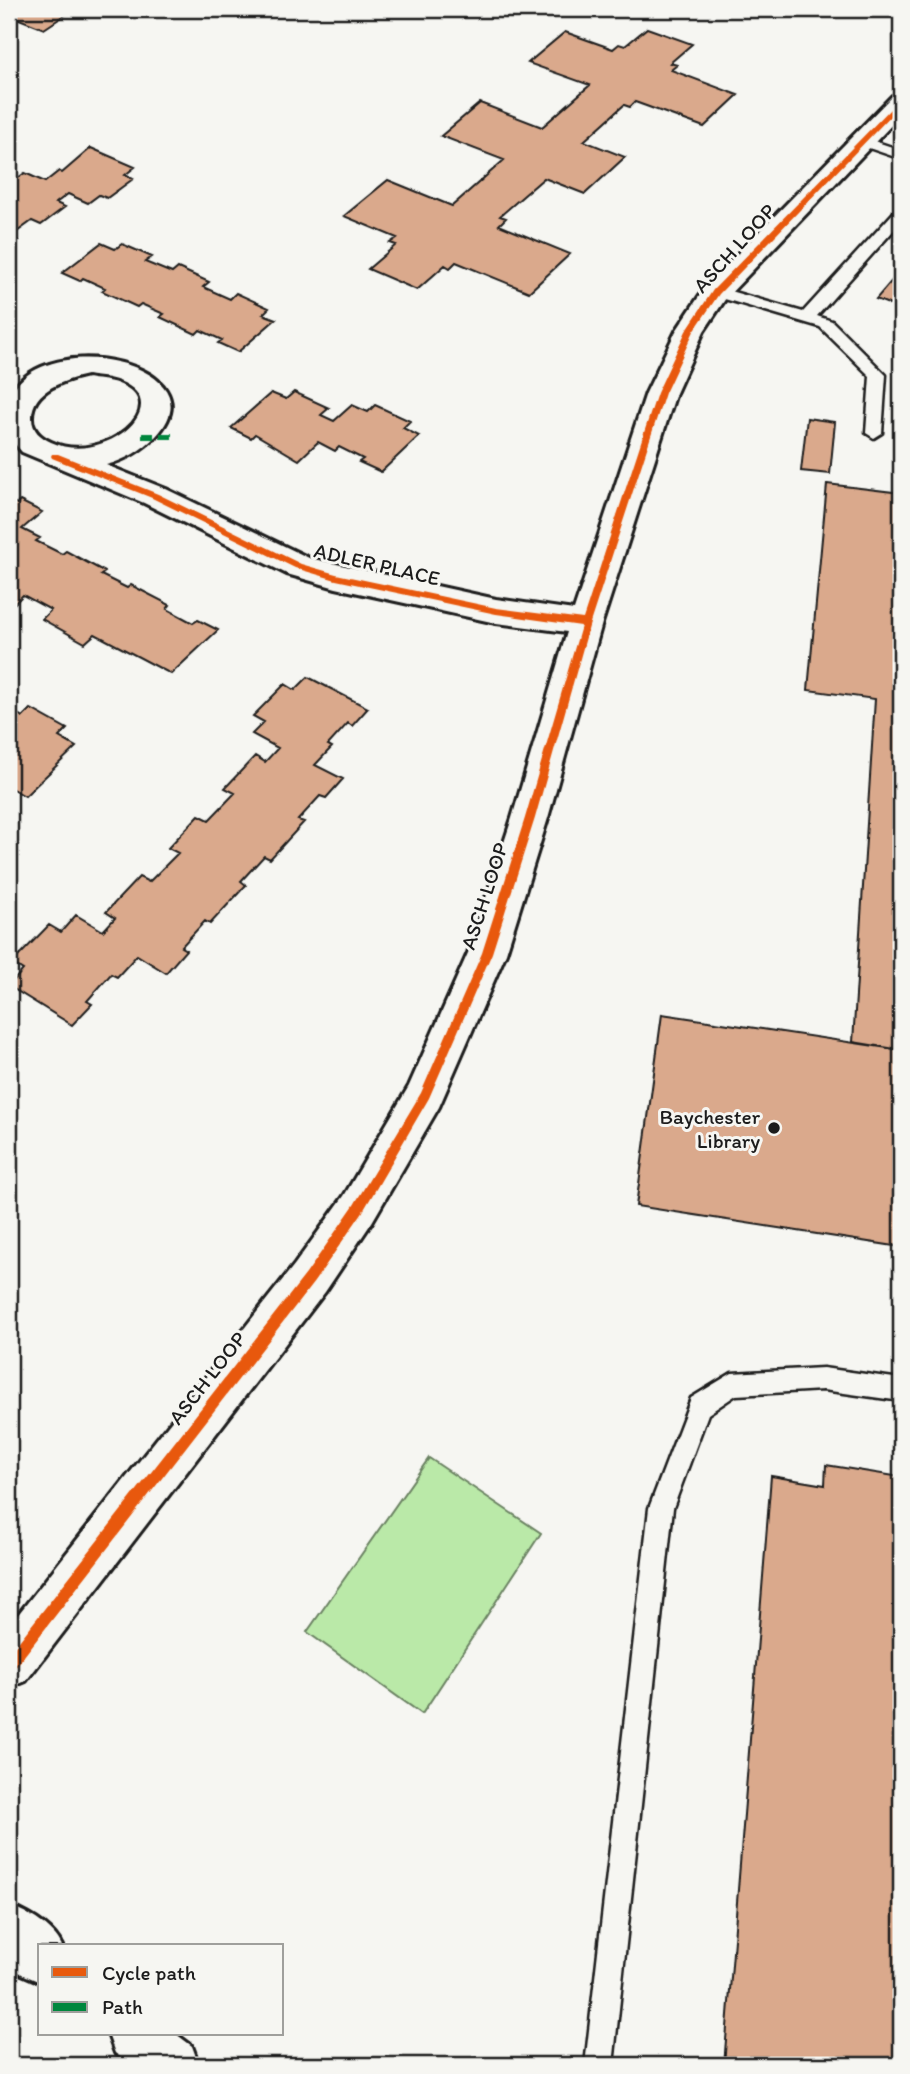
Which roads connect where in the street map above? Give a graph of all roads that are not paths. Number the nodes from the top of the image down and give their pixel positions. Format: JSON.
{"nodes":[{"id":1,"x":901,"y":101,"type":"edge"},
{"id":2,"x":862,"y":141,"type":"junction"},
{"id":3,"x":901,"y":155,"type":"edge"},
{"id":4,"x":901,"y":214,"type":"edge"},
{"id":5,"x":716,"y":292,"type":"junction"},
{"id":6,"x":807,"y":318,"type":"junction"},
{"id":7,"x":874,"y":433,"type":"dead end"},
{"id":8,"x":142,"y":436,"type":"junction"},
{"id":9,"x":55,"y":456,"type":"junction"},
{"id":10,"x":155,"y":496,"type":"junction"},
{"id":11,"x":586,"y":624,"type":"junction"},
{"id":12,"x":901,"y":1390,"type":"edge"},
{"id":13,"x":9,"y":1664,"type":"edge"},
{"id":14,"x":9,"y":1931,"type":"edge"},
{"id":15,"x":38,"y":1954,"type":"edge"},
{"id":16,"x":137,"y":2036,"type":"edge"},
{"id":17,"x":173,"y":2065,"type":"edge"},
{"id":18,"x":599,"y":2065,"type":"edge"}],
"edges":[{"from":1,"to":2,"type":"street","name":"ASCH LOOP"},
{"from":2,"to":3,"type":"lane"},
{"from":2,"to":5,"type":"street","name":"ASCH LOOP"},
{"from":4,"to":6,"type":"lane"},
{"from":5,"to":6,"type":"lane"},
{"from":5,"to":11,"type":"street","name":"ASCH LOOP"},
{"from":6,"to":7,"type":"lane"},
{"from":8,"to":9,"type":"street","name":"ADLER PLACE"},
{"from":8,"to":9,"type":"street","name":"ADLER PLACE"},
{"from":8,"to":10,"type":"street"},
{"from":9,"to":10,"type":"street","name":"ADLER PLACE"},
{"from":10,"to":11,"type":"street","name":"ADLER PLACE"},
{"from":11,"to":13,"type":"street","name":"ASCH LOOP"},
{"from":12,"to":18,"type":"lane"},
{"from":14,"to":15,"type":"street"},
{"from":16,"to":17,"type":"street"}]}
